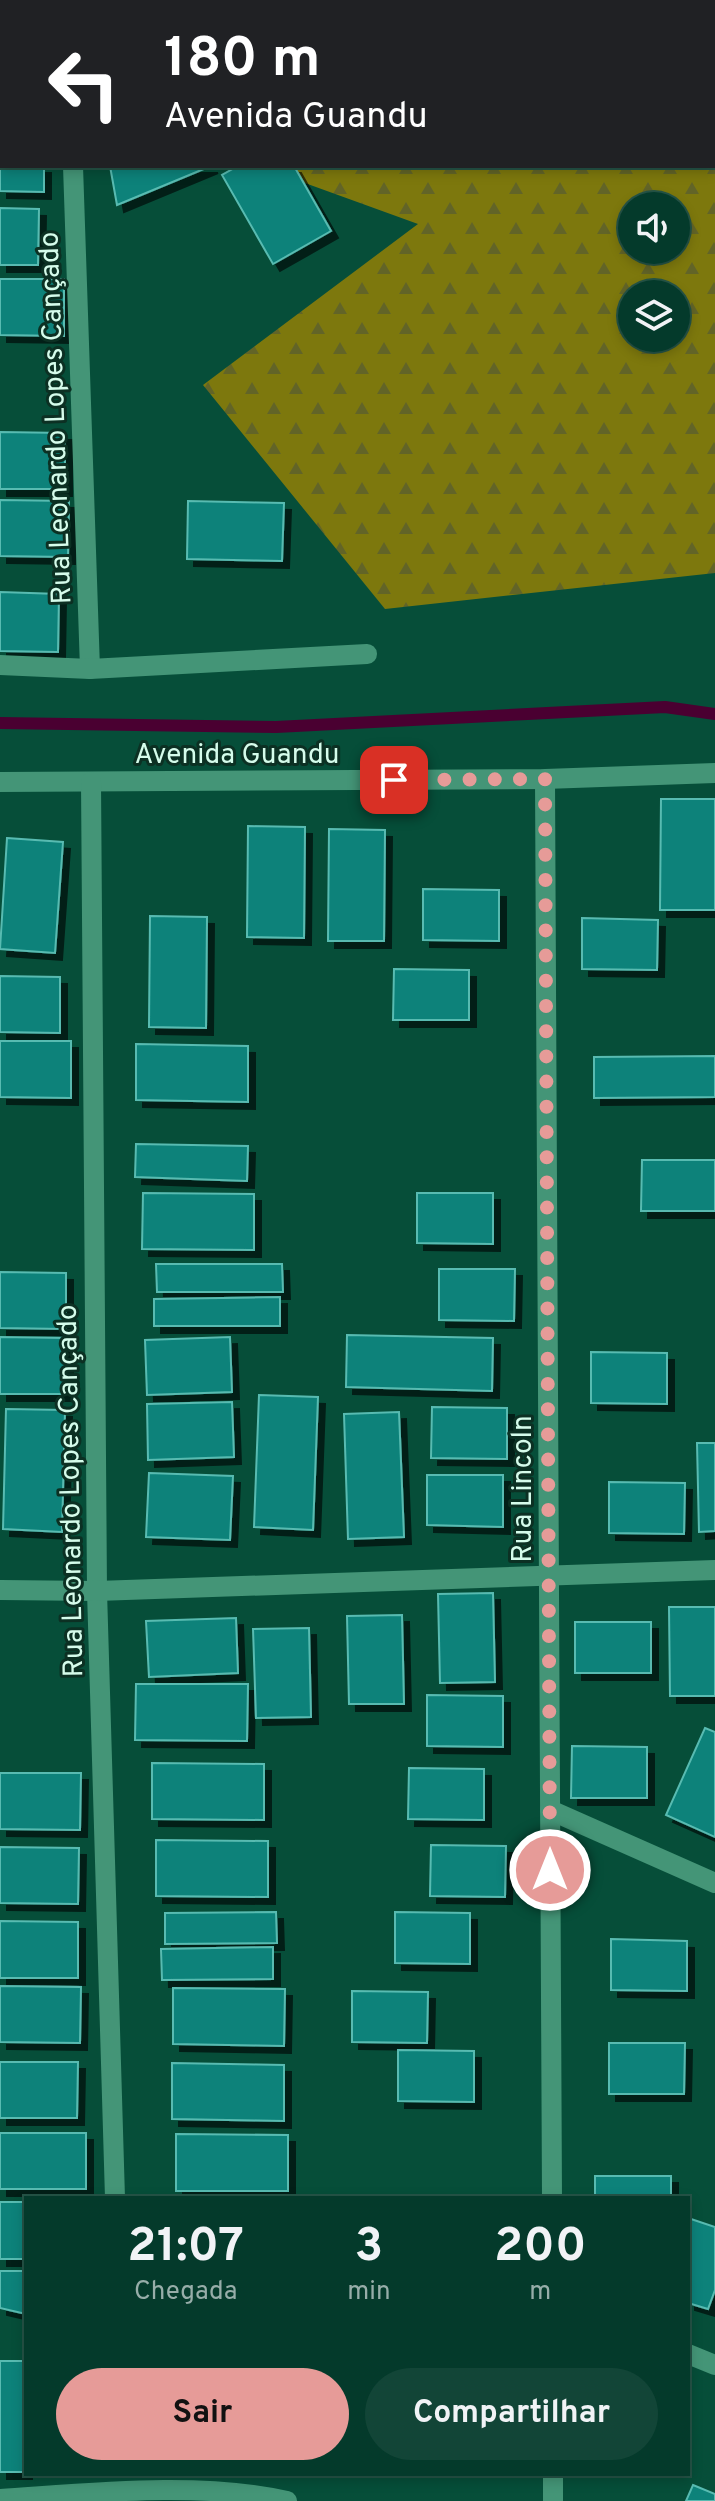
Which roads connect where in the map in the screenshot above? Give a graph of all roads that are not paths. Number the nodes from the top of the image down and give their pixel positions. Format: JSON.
{"nodes":[{"id":1,"x":73,"y":168,"type":"edge"},
{"id":2,"x":367,"y":654,"type":"dead end"},
{"id":3,"x":0,"y":665,"type":"edge"},
{"id":4,"x":90,"y":669,"type":"junction"},
{"id":5,"x":715,"y":773,"type":"edge"},
{"id":6,"x":545,"y":779,"type":"junction"},
{"id":7,"x":0,"y":782,"type":"edge"},
{"id":8,"x":91,"y":782,"type":"junction"},
{"id":9,"x":715,"y":1570,"type":"edge"},
{"id":10,"x":550,"y":1575,"type":"junction"},
{"id":11,"x":0,"y":1590,"type":"edge"},
{"id":12,"x":97,"y":1591,"type":"junction"},
{"id":13,"x":550,"y":1810,"type":"junction"},
{"id":14,"x":715,"y":1883,"type":"edge"},
{"id":15,"x":115,"y":2196,"type":"edge"},
{"id":16,"x":552,"y":2196,"type":"edge"},
{"id":17,"x":690,"y":2355,"type":"edge"},
{"id":18,"x":715,"y":2365,"type":"edge"},
{"id":19,"x":553,"y":2476,"type":"edge"},
{"id":20,"x":123,"y":2483,"type":"edge"},
{"id":21,"x":0,"y":2499,"type":"edge"},
{"id":22,"x":287,"y":2501,"type":"edge"},
{"id":23,"x":553,"y":2501,"type":"edge"}],
"edges":[{"from":1,"to":4,"type":"street","name":"Rua Leonardo Lopes Cançado"},
{"from":2,"to":4,"type":"street"},
{"from":3,"to":4,"type":"street"},
{"from":5,"to":6,"type":"street","name":"Avenida Guandu"},
{"from":6,"to":8,"type":"street","name":"Avenida Guandu"},
{"from":6,"to":10,"type":"street","name":"Rua Lincoln"},
{"from":7,"to":8,"type":"street","name":"Avenida Guandu"},
{"from":8,"to":12,"type":"street","name":"Rua Leonardo Lopes Cançado"},
{"from":9,"to":10,"type":"street"},
{"from":10,"to":12,"type":"street"},
{"from":10,"to":13,"type":"street","name":"Rua Lincoln"},
{"from":11,"to":12,"type":"street"},
{"from":12,"to":15,"type":"street","name":"Rua Leonardo Lopes Cançado"},
{"from":13,"to":14,"type":"street"},
{"from":13,"to":16,"type":"street","name":"Rua Lincoln"},
{"from":17,"to":18,"type":"street"},
{"from":19,"to":23,"type":"street"},
{"from":20,"to":21,"type":"street"},
{"from":20,"to":22,"type":"street"}]}
